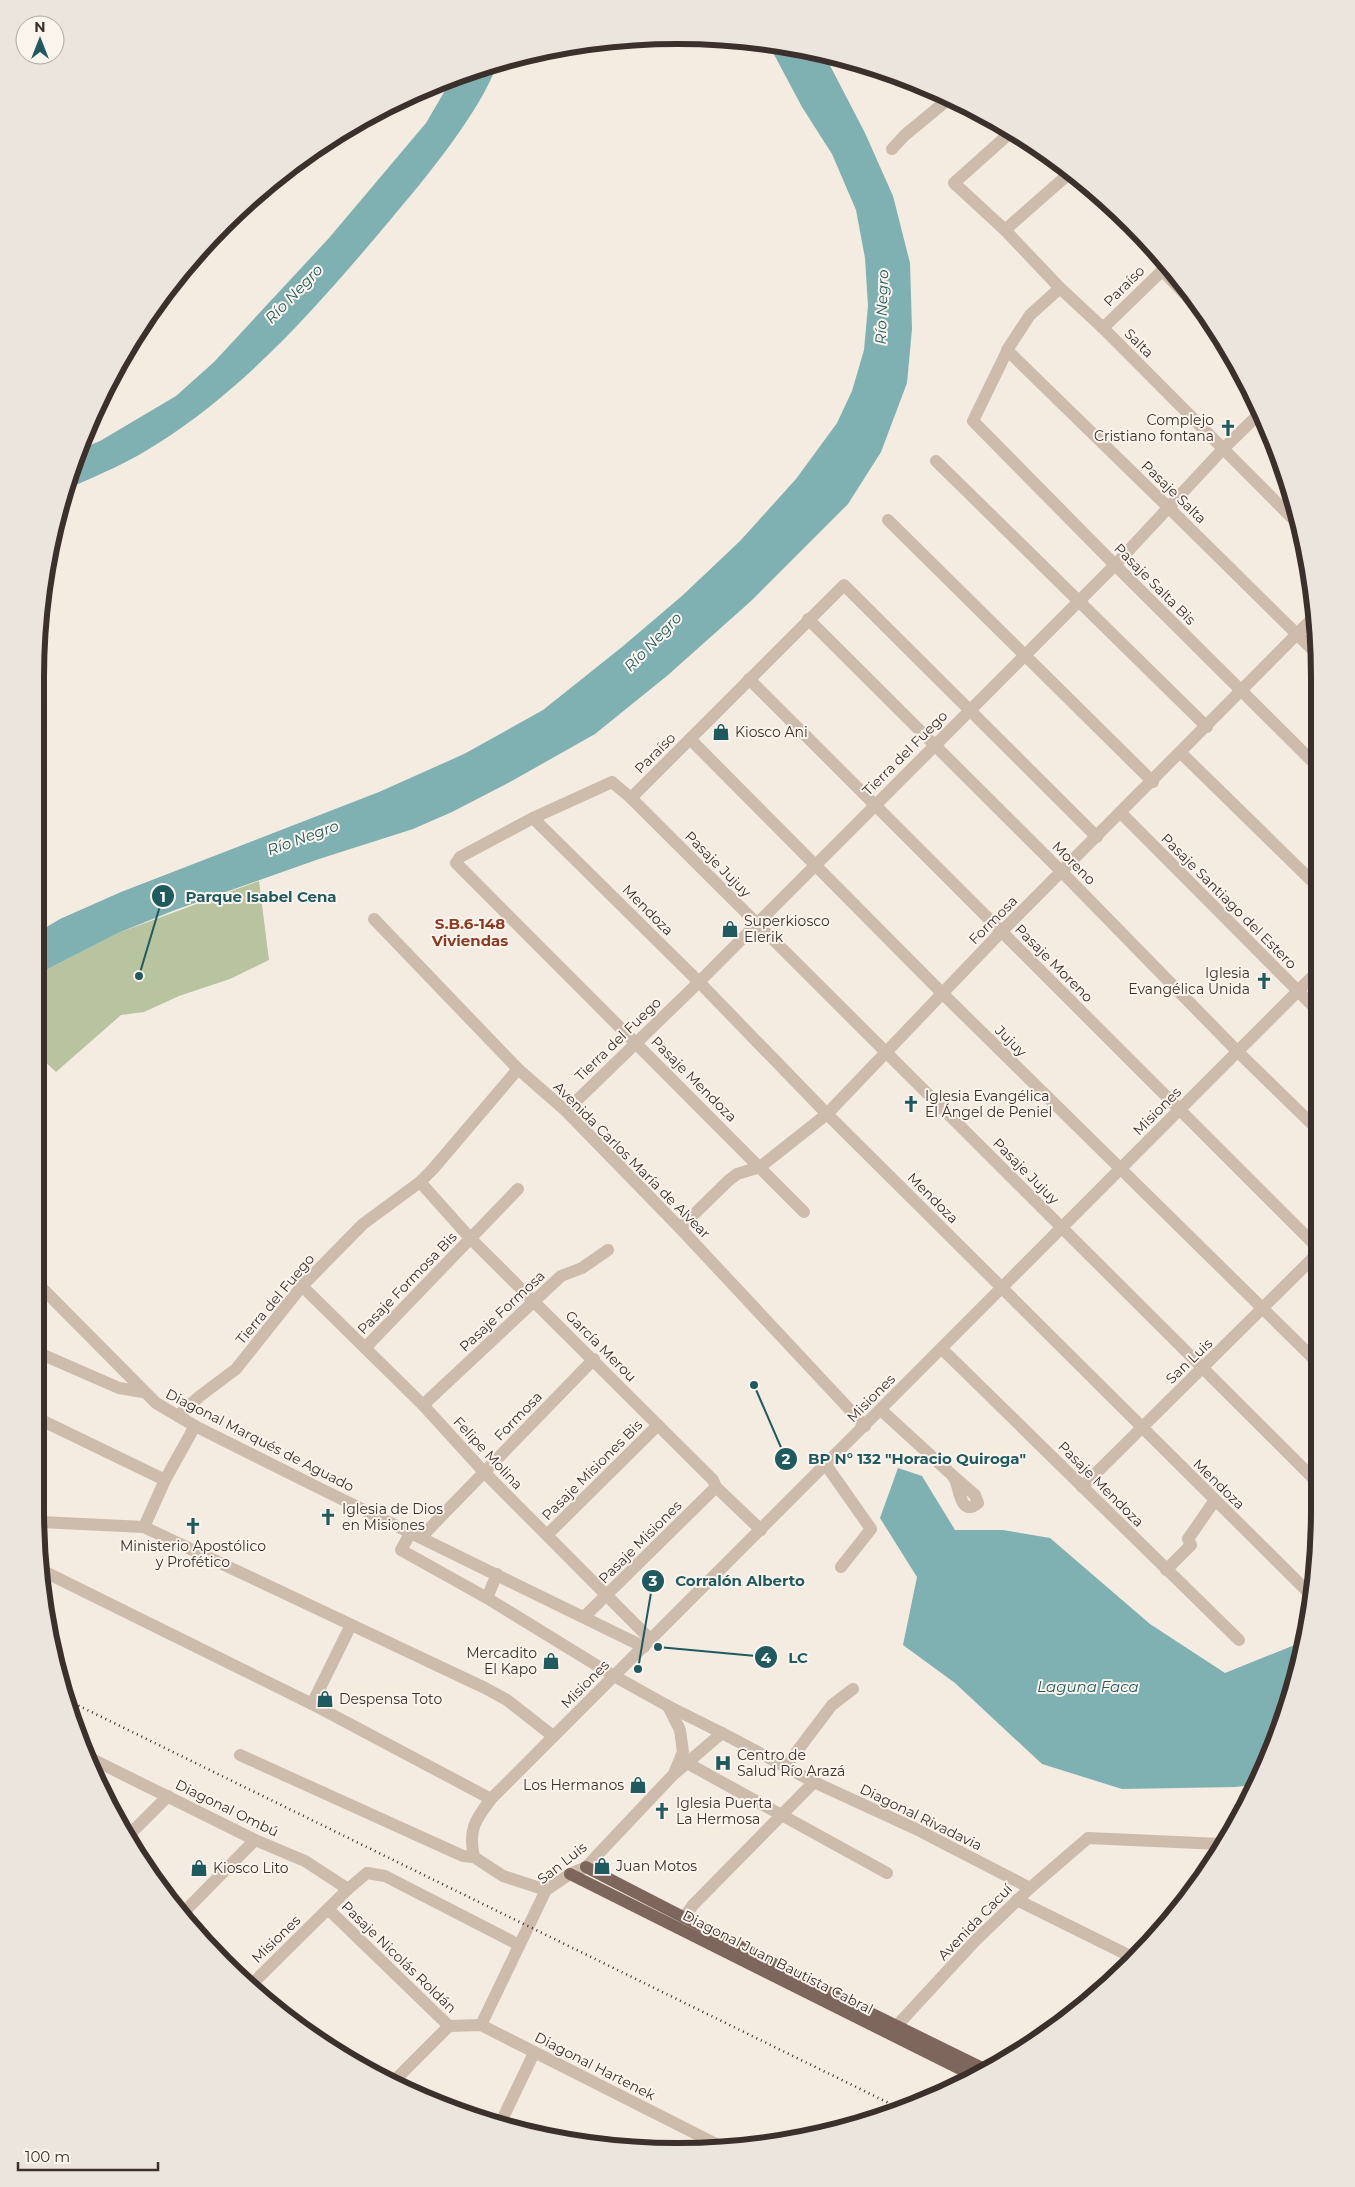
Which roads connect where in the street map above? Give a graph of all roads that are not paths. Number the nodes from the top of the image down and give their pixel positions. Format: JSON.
{"nodes":[{"id":1,"x":944,"y":103,"type":"edge"},
{"id":2,"x":1006,"y":136,"type":"edge"},
{"id":3,"x":892,"y":149,"type":"dead end"},
{"id":4,"x":1065,"y":177,"type":"edge"},
{"id":5,"x":1005,"y":230,"type":"junction"},
{"id":6,"x":1162,"y":270,"type":"edge"},
{"id":7,"x":1060,"y":288,"type":"junction"},
{"id":8,"x":1103,"y":328,"type":"junction"},
{"id":9,"x":1007,"y":350,"type":"junction"},
{"id":10,"x":1255,"y":418,"type":"edge"},
{"id":11,"x":1223,"y":449,"type":"junction"},
{"id":12,"x":936,"y":461,"type":"dead end"},
{"id":13,"x":1168,"y":507,"type":"junction"},
{"id":14,"x":1291,"y":517,"type":"edge"},
{"id":15,"x":888,"y":520,"type":"dead end"},
{"id":16,"x":1115,"y":565,"type":"junction"},
{"id":17,"x":1079,"y":600,"type":"junction"},
{"id":18,"x":808,"y":619,"type":"junction"},
{"id":19,"x":1309,"y":623,"type":"edge"},
{"id":20,"x":1297,"y":635,"type":"junction"},
{"id":21,"x":1310,"y":648,"type":"edge"},
{"id":22,"x":1024,"y":654,"type":"junction"},
{"id":23,"x":749,"y":678,"type":"junction"},
{"id":24,"x":1242,"y":691,"type":"junction"},
{"id":25,"x":970,"y":709,"type":"junction"},
{"id":26,"x":1207,"y":727,"type":"junction"},
{"id":27,"x":690,"y":739,"type":"junction"},
{"id":28,"x":933,"y":745,"type":"junction"},
{"id":29,"x":1181,"y":753,"type":"junction"},
{"id":30,"x":1311,"y":760,"type":"edge"},
{"id":31,"x":1153,"y":782,"type":"junction"},
{"id":32,"x":631,"y":798,"type":"junction"},
{"id":33,"x":874,"y":804,"type":"junction"},
{"id":34,"x":1121,"y":813,"type":"junction"},
{"id":35,"x":533,"y":818,"type":"junction"},
{"id":36,"x":1097,"y":837,"type":"junction"},
{"id":37,"x":814,"y":865,"type":"junction"},
{"id":38,"x":1062,"y":872,"type":"junction"},
{"id":39,"x":1311,"y":880,"type":"edge"},
{"id":40,"x":374,"y":919,"type":"dead end"},
{"id":41,"x":756,"y":924,"type":"junction"},
{"id":42,"x":1002,"y":932,"type":"junction"},
{"id":43,"x":1311,"y":978,"type":"edge"},
{"id":44,"x":699,"y":982,"type":"junction"},
{"id":45,"x":1298,"y":991,"type":"junction"},
{"id":46,"x":942,"y":993,"type":"junction"},
{"id":47,"x":1311,"y":1004,"type":"edge"},
{"id":48,"x":636,"y":1042,"type":"junction"},
{"id":49,"x":886,"y":1052,"type":"junction"},
{"id":50,"x":1238,"y":1052,"type":"junction"},
{"id":51,"x":518,"y":1069,"type":"junction"},
{"id":52,"x":1180,"y":1110,"type":"junction"},
{"id":53,"x":566,"y":1111,"type":"junction"},
{"id":54,"x":826,"y":1114,"type":"junction"},
{"id":55,"x":1311,"y":1124,"type":"edge"},
{"id":56,"x":760,"y":1167,"type":"junction"},
{"id":57,"x":1120,"y":1170,"type":"junction"},
{"id":58,"x":420,"y":1182,"type":"junction"},
{"id":59,"x":518,"y":1189,"type":"dead end"},
{"id":60,"x":804,"y":1212,"type":"dead end"},
{"id":61,"x":680,"y":1228,"type":"junction"},
{"id":62,"x":1062,"y":1228,"type":"junction"},
{"id":63,"x":471,"y":1239,"type":"junction"},
{"id":64,"x":1311,"y":1241,"type":"edge"},
{"id":65,"x":608,"y":1250,"type":"dead end"},
{"id":66,"x":1311,"y":1260,"type":"edge"},
{"id":67,"x":302,"y":1286,"type":"junction"},
{"id":68,"x":1003,"y":1289,"type":"junction"},
{"id":69,"x":44,"y":1291,"type":"edge"},
{"id":70,"x":535,"y":1301,"type":"junction"},
{"id":71,"x":1263,"y":1309,"type":"junction"},
{"id":72,"x":365,"y":1348,"type":"junction"},
{"id":73,"x":942,"y":1349,"type":"junction"},
{"id":74,"x":44,"y":1356,"type":"edge"},
{"id":75,"x":1311,"y":1356,"type":"edge"},
{"id":76,"x":594,"y":1359,"type":"junction"},
{"id":77,"x":1204,"y":1368,"type":"junction"},
{"id":78,"x":143,"y":1392,"type":"junction"},
{"id":79,"x":423,"y":1405,"type":"junction"},
{"id":80,"x":881,"y":1410,"type":"junction"},
{"id":81,"x":178,"y":1416,"type":"junction"},
{"id":82,"x":44,"y":1422,"type":"edge"},
{"id":83,"x":658,"y":1425,"type":"junction"},
{"id":84,"x":195,"y":1426,"type":"junction"},
{"id":85,"x":864,"y":1426,"type":"junction"},
{"id":86,"x":1141,"y":1428,"type":"junction"},
{"id":87,"x":826,"y":1465,"type":"junction"},
{"id":88,"x":484,"y":1472,"type":"junction"},
{"id":89,"x":951,"y":1474,"type":"dead end"},
{"id":90,"x":1311,"y":1476,"type":"edge"},
{"id":91,"x":165,"y":1480,"type":"junction"},
{"id":92,"x":716,"y":1487,"type":"junction"},
{"id":93,"x":1082,"y":1487,"type":"junction"},
{"id":94,"x":1215,"y":1500,"type":"junction"},
{"id":95,"x":44,"y":1522,"type":"edge"},
{"id":96,"x":144,"y":1527,"type":"junction"},
{"id":97,"x":761,"y":1530,"type":"junction"},
{"id":98,"x":417,"y":1535,"type":"junction"},
{"id":99,"x":547,"y":1535,"type":"junction"},
{"id":100,"x":452,"y":1552,"type":"junction"},
{"id":101,"x":841,"y":1567,"type":"dead end"},
{"id":102,"x":1166,"y":1570,"type":"junction"},
{"id":103,"x":442,"y":1573,"type":"junction"},
{"id":104,"x":47,"y":1574,"type":"edge"},
{"id":105,"x":497,"y":1574,"type":"junction"},
{"id":106,"x":1306,"y":1590,"type":"edge"},
{"id":107,"x":606,"y":1596,"type":"junction"},
{"id":108,"x":487,"y":1598,"type":"junction"},
{"id":109,"x":584,"y":1617,"type":"junction"},
{"id":110,"x":351,"y":1625,"type":"junction"},
{"id":111,"x":1239,"y":1640,"type":"dead end"},
{"id":112,"x":647,"y":1644,"type":"junction"},
{"id":113,"x":614,"y":1676,"type":"junction"},
{"id":114,"x":853,"y":1689,"type":"dead end"},
{"id":115,"x":312,"y":1704,"type":"junction"},
{"id":116,"x":668,"y":1706,"type":"junction"},
{"id":117,"x":722,"y":1732,"type":"junction"},
{"id":118,"x":554,"y":1736,"type":"junction"},
{"id":119,"x":240,"y":1755,"type":"dead end"},
{"id":120,"x":96,"y":1761,"type":"edge"},
{"id":121,"x":687,"y":1763,"type":"junction"},
{"id":122,"x":786,"y":1767,"type":"junction"},
{"id":123,"x":673,"y":1775,"type":"junction"},
{"id":124,"x":814,"y":1782,"type":"junction"},
{"id":125,"x":168,"y":1796,"type":"junction"},
{"id":126,"x":492,"y":1798,"type":"junction"},
{"id":127,"x":782,"y":1816,"type":"junction"},
{"id":128,"x":132,"y":1832,"type":"edge"},
{"id":129,"x":256,"y":1840,"type":"junction"},
{"id":130,"x":1215,"y":1844,"type":"edge"},
{"id":131,"x":474,"y":1857,"type":"junction"},
{"id":132,"x":586,"y":1867,"type":"junction"},
{"id":133,"x":886,"y":1873,"type":"dead end"},
{"id":134,"x":570,"y":1874,"type":"junction"},
{"id":135,"x":1030,"y":1888,"type":"junction"},
{"id":136,"x":348,"y":1889,"type":"junction"},
{"id":137,"x":546,"y":1890,"type":"junction"},
{"id":138,"x":1017,"y":1900,"type":"junction"},
{"id":139,"x":187,"y":1909,"type":"edge"},
{"id":140,"x":328,"y":1909,"type":"junction"},
{"id":141,"x":684,"y":1918,"type":"junction"},
{"id":142,"x":519,"y":1945,"type":"junction"},
{"id":143,"x":1128,"y":1955,"type":"edge"},
{"id":144,"x":254,"y":1981,"type":"edge"},
{"id":145,"x":481,"y":2025,"type":"junction"},
{"id":146,"x":449,"y":2026,"type":"junction"},
{"id":147,"x":892,"y":2030,"type":"junction"},
{"id":148,"x":534,"y":2053,"type":"junction"},
{"id":149,"x":978,"y":2067,"type":"edge"},
{"id":150,"x":968,"y":2073,"type":"edge"},
{"id":151,"x":397,"y":2078,"type":"edge"},
{"id":152,"x":503,"y":2119,"type":"edge"},
{"id":153,"x":712,"y":2142,"type":"edge"}],
"edges":[{"from":1,"to":3,"type":"street"},
{"from":2,"to":5,"type":"street","name":"Salta"},
{"from":4,"to":5,"type":"street"},
{"from":5,"to":7,"type":"street","name":"Salta"},
{"from":6,"to":8,"type":"street","name":"Paraíso"},
{"from":7,"to":8,"type":"street","name":"Salta"},
{"from":7,"to":9,"type":"street"},
{"from":8,"to":11,"type":"street","name":"Salta"},
{"from":9,"to":13,"type":"street","name":"Pasaje Salta"},
{"from":9,"to":16,"type":"street","name":"Pasaje Salta Bis"},
{"from":10,"to":11,"type":"street","name":"Tierra del Fuego"},
{"from":11,"to":13,"type":"street","name":"Tierra del Fuego"},
{"from":11,"to":14,"type":"street","name":"Salta"},
{"from":12,"to":17,"type":"street"},
{"from":13,"to":16,"type":"street","name":"Tierra del Fuego"},
{"from":13,"to":20,"type":"street","name":"Pasaje Salta"},
{"from":15,"to":22,"type":"street"},
{"from":16,"to":17,"type":"street","name":"Tierra del Fuego"},
{"from":16,"to":24,"type":"street","name":"Pasaje Salta Bis"},
{"from":17,"to":22,"type":"street","name":"Tierra del Fuego"},
{"from":17,"to":26,"type":"street"},
{"from":18,"to":23,"type":"street","name":"Paraíso"},
{"from":18,"to":25,"type":"street","name":"Paraíso"},
{"from":18,"to":28,"type":"street","name":"Moreno"},
{"from":19,"to":20,"type":"street","name":"Formosa"},
{"from":20,"to":21,"type":"street","name":"Pasaje Salta"},
{"from":20,"to":24,"type":"street","name":"Formosa"},
{"from":22,"to":25,"type":"street","name":"Tierra del Fuego"},
{"from":22,"to":31,"type":"street"},
{"from":23,"to":27,"type":"street","name":"Paraíso"},
{"from":23,"to":33,"type":"street","name":"Pasaje Moreno"},
{"from":24,"to":26,"type":"street","name":"Formosa"},
{"from":24,"to":30,"type":"street","name":"Pasaje Salta Bis"},
{"from":25,"to":28,"type":"street","name":"Tierra del Fuego"},
{"from":25,"to":36,"type":"street"},
{"from":26,"to":29,"type":"street","name":"Formosa"},
{"from":27,"to":32,"type":"street","name":"Paraíso"},
{"from":27,"to":37,"type":"street","name":"Jujuy"},
{"from":28,"to":33,"type":"street","name":"Tierra del Fuego"},
{"from":28,"to":38,"type":"street","name":"Moreno"},
{"from":29,"to":31,"type":"street","name":"Formosa"},
{"from":29,"to":39,"type":"street"},
{"from":31,"to":34,"type":"street","name":"Formosa"},
{"from":32,"to":35,"type":"street"},
{"from":32,"to":41,"type":"street","name":"Pasaje Jujuy"},
{"from":33,"to":37,"type":"street","name":"Tierra del Fuego"},
{"from":33,"to":42,"type":"street","name":"Pasaje Moreno"},
{"from":34,"to":36,"type":"street","name":"Formosa"},
{"from":34,"to":45,"type":"street","name":"Pasaje Santiago del Estero"},
{"from":35,"to":44,"type":"street","name":"Mendoza"},
{"from":35,"to":48,"type":"street","name":"Pasaje Mendoza"},
{"from":36,"to":38,"type":"street","name":"Formosa"},
{"from":37,"to":41,"type":"street","name":"Tierra del Fuego"},
{"from":37,"to":46,"type":"street","name":"Jujuy"},
{"from":38,"to":42,"type":"street","name":"Formosa"},
{"from":38,"to":50,"type":"street","name":"Moreno"},
{"from":40,"to":51,"type":"street","name":"Avenida Carlos María de Alvear"},
{"from":41,"to":44,"type":"street","name":"Tierra del Fuego"},
{"from":41,"to":49,"type":"street","name":"Pasaje Jujuy"},
{"from":42,"to":46,"type":"street","name":"Formosa"},
{"from":42,"to":52,"type":"street","name":"Pasaje Moreno"},
{"from":43,"to":45,"type":"street","name":"Misiones"},
{"from":44,"to":48,"type":"street","name":"Tierra del Fuego"},
{"from":44,"to":54,"type":"street","name":"Mendoza"},
{"from":45,"to":47,"type":"street","name":"Pasaje Santiago del Estero"},
{"from":45,"to":50,"type":"street","name":"Misiones"},
{"from":46,"to":49,"type":"street","name":"Formosa"},
{"from":46,"to":57,"type":"street","name":"Jujuy"},
{"from":48,"to":53,"type":"street","name":"Tierra del Fuego"},
{"from":48,"to":56,"type":"street","name":"Pasaje Mendoza"},
{"from":49,"to":54,"type":"street","name":"Formosa"},
{"from":49,"to":62,"type":"street","name":"Pasaje Jujuy"},
{"from":50,"to":52,"type":"street","name":"Misiones"},
{"from":50,"to":55,"type":"street","name":"Moreno"},
{"from":51,"to":53,"type":"street","name":"Avenida Carlos María de Alvear"},
{"from":51,"to":58,"type":"street","name":"Tierra del Fuego"},
{"from":52,"to":57,"type":"street","name":"Misiones"},
{"from":52,"to":64,"type":"street","name":"Pasaje Moreno"},
{"from":53,"to":61,"type":"street","name":"Avenida Carlos María de Alvear"},
{"from":54,"to":56,"type":"street","name":"Formosa"},
{"from":54,"to":68,"type":"street","name":"Mendoza"},
{"from":56,"to":60,"type":"street","name":"Pasaje Mendoza"},
{"from":56,"to":61,"type":"street","name":"Formosa"},
{"from":57,"to":62,"type":"street","name":"Misiones"},
{"from":57,"to":71,"type":"street","name":"Jujuy"},
{"from":58,"to":63,"type":"street","name":"García Merou"},
{"from":58,"to":67,"type":"street","name":"Tierra del Fuego"},
{"from":59,"to":63,"type":"street","name":"Pasaje Formosa Bis"},
{"from":61,"to":85,"type":"street","name":"Avenida Carlos María de Alvear"},
{"from":62,"to":68,"type":"street","name":"Misiones"},
{"from":62,"to":77,"type":"street","name":"Pasaje Jujuy"},
{"from":63,"to":70,"type":"street","name":"García Merou"},
{"from":63,"to":72,"type":"street","name":"Pasaje Formosa Bis"},
{"from":65,"to":70,"type":"street","name":"Pasaje Formosa"},
{"from":66,"to":71,"type":"street","name":"San Luis"},
{"from":67,"to":72,"type":"street","name":"Felipe Molina"},
{"from":67,"to":81,"type":"street","name":"Tierra del Fuego"},
{"from":68,"to":73,"type":"street","name":"Misiones"},
{"from":68,"to":86,"type":"street","name":"Mendoza"},
{"from":69,"to":78,"type":"street"},
{"from":70,"to":76,"type":"street","name":"García Merou"},
{"from":70,"to":79,"type":"street","name":"Pasaje Formosa"},
{"from":71,"to":75,"type":"street","name":"Jujuy"},
{"from":71,"to":77,"type":"street","name":"San Luis"},
{"from":72,"to":79,"type":"street","name":"Felipe Molina"},
{"from":73,"to":80,"type":"street","name":"Misiones"},
{"from":73,"to":93,"type":"street","name":"Pasaje Mendoza"},
{"from":74,"to":78,"type":"street","name":"Diagonal Marqués de Aguado"},
{"from":76,"to":83,"type":"street","name":"García Merou"},
{"from":76,"to":88,"type":"street","name":"Formosa"},
{"from":77,"to":86,"type":"street","name":"San Luis"},
{"from":77,"to":90,"type":"street","name":"Pasaje Jujuy"},
{"from":78,"to":81,"type":"street","name":"Diagonal Marqués de Aguado"},
{"from":79,"to":88,"type":"street","name":"Felipe Molina"},
{"from":80,"to":85,"type":"street","name":"Misiones"},
{"from":80,"to":89,"type":"street"},
{"from":81,"to":84,"type":"street","name":"Diagonal Marqués de Aguado"},
{"from":82,"to":91,"type":"street"},
{"from":83,"to":92,"type":"street","name":"García Merou"},
{"from":83,"to":99,"type":"street","name":"Pasaje Misiones Bis"},
{"from":84,"to":91,"type":"street"},
{"from":84,"to":98,"type":"street","name":"Diagonal Marqués de Aguado"},
{"from":85,"to":87,"type":"street","name":"Misiones"},
{"from":86,"to":93,"type":"street","name":"San Luis"},
{"from":86,"to":94,"type":"street","name":"Mendoza"},
{"from":87,"to":97,"type":"street","name":"Misiones"},
{"from":87,"to":101,"type":"street"},
{"from":88,"to":98,"type":"street","name":"Formosa"},
{"from":88,"to":99,"type":"street","name":"Felipe Molina"},
{"from":91,"to":96,"type":"street"},
{"from":92,"to":97,"type":"street","name":"García Merou"},
{"from":92,"to":107,"type":"street","name":"Pasaje Misiones"},
{"from":93,"to":102,"type":"street","name":"Pasaje Mendoza"},
{"from":94,"to":102,"type":"street"},
{"from":94,"to":106,"type":"street","name":"Mendoza"},
{"from":95,"to":96,"type":"street"},
{"from":96,"to":110,"type":"street"},
{"from":97,"to":112,"type":"street","name":"Misiones"},
{"from":98,"to":100,"type":"street","name":"Diagonal Marqués de Aguado"},
{"from":98,"to":103,"type":"street"},
{"from":99,"to":107,"type":"street","name":"Felipe Molina"},
{"from":100,"to":103,"type":"street"},
{"from":100,"to":105,"type":"street","name":"Diagonal Marqués de Aguado"},
{"from":102,"to":111,"type":"street","name":"Pasaje Mendoza"},
{"from":103,"to":108,"type":"street"},
{"from":104,"to":115,"type":"street"},
{"from":105,"to":108,"type":"street"},
{"from":105,"to":109,"type":"street","name":"Diagonal Marqués de Aguado"},
{"from":107,"to":109,"type":"street","name":"Pasaje Misiones"},
{"from":107,"to":112,"type":"street","name":"Felipe Molina"},
{"from":108,"to":113,"type":"street"},
{"from":109,"to":112,"type":"street","name":"Diagonal Marqués de Aguado"},
{"from":110,"to":115,"type":"street"},
{"from":110,"to":118,"type":"street"},
{"from":112,"to":113,"type":"street","name":"Misiones"},
{"from":113,"to":116,"type":"street","name":"Diagonal Rivadavia"},
{"from":113,"to":118,"type":"street","name":"Misiones"},
{"from":114,"to":122,"type":"street"},
{"from":115,"to":126,"type":"street"},
{"from":116,"to":117,"type":"street","name":"Diagonal Rivadavia"},
{"from":116,"to":123,"type":"street"},
{"from":117,"to":121,"type":"street","name":"San Luis"},
{"from":117,"to":122,"type":"street","name":"Diagonal Rivadavia"},
{"from":118,"to":126,"type":"street","name":"Misiones"},
{"from":119,"to":131,"type":"street"},
{"from":120,"to":125,"type":"street","name":"Diagonal Ombú"},
{"from":121,"to":123,"type":"street","name":"San Luis"},
{"from":121,"to":127,"type":"street"},
{"from":122,"to":124,"type":"street","name":"Diagonal Rivadavia"},
{"from":123,"to":132,"type":"street","name":"San Luis"},
{"from":124,"to":127,"type":"street"},
{"from":124,"to":135,"type":"street","name":"Diagonal Rivadavia"},
{"from":125,"to":128,"type":"street"},
{"from":125,"to":129,"type":"street","name":"Diagonal Ombú"},
{"from":126,"to":131,"type":"street","name":"Misiones"},
{"from":127,"to":133,"type":"street"},
{"from":127,"to":141,"type":"street"},
{"from":129,"to":136,"type":"street","name":"Diagonal Ombú"},
{"from":129,"to":139,"type":"street"},
{"from":130,"to":135,"type":"street","name":"Avenida Cacuí"},
{"from":131,"to":137,"type":"street"},
{"from":132,"to":134,"type":"street","name":"San Luis"},
{"from":132,"to":141,"type":"main road","name":"Diagonal Juan Bautista Cabral"},
{"from":134,"to":137,"type":"street","name":"San Luis"},
{"from":134,"to":147,"type":"main road","name":"Diagonal Juan Bautista Cabral"},
{"from":135,"to":138,"type":"street","name":"Avenida Cacuí"},
{"from":136,"to":140,"type":"street","name":"Misiones"},
{"from":136,"to":142,"type":"street","name":"Misiones"},
{"from":137,"to":142,"type":"street","name":"San Luis"},
{"from":138,"to":143,"type":"street"},
{"from":138,"to":147,"type":"street","name":"Avenida Cacuí"},
{"from":140,"to":144,"type":"street","name":"Misiones"},
{"from":140,"to":146,"type":"street","name":"Pasaje Nicolás Roldán"},
{"from":141,"to":147,"type":"main road","name":"Diagonal Juan Bautista Cabral"},
{"from":142,"to":145,"type":"street","name":"San Luis"},
{"from":145,"to":146,"type":"street","name":"Diagonal Hartenek"},
{"from":145,"to":148,"type":"street","name":"Diagonal Hartenek"},
{"from":146,"to":151,"type":"street"},
{"from":147,"to":149,"type":"main road","name":"Diagonal Juan Bautista Cabral"},
{"from":147,"to":150,"type":"main road","name":"Diagonal Juan Bautista Cabral"},
{"from":148,"to":152,"type":"street"},
{"from":148,"to":153,"type":"street","name":"Diagonal Hartenek"}]}
